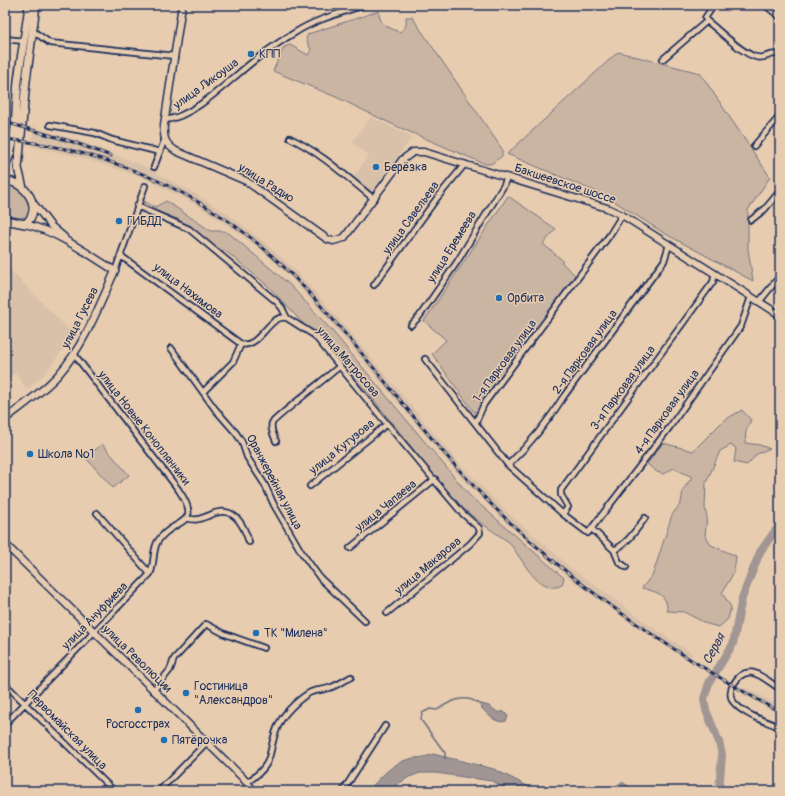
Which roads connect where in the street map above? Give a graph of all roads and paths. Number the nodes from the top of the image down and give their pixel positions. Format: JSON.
{"nodes":[{"id":1,"x":29,"y":5,"type":"edge"},
{"id":2,"x":36,"y":5,"type":"edge"},
{"id":3,"x":182,"y":5,"type":"edge"},
{"id":4,"x":364,"y":5,"type":"edge"},
{"id":5,"x":714,"y":5,"type":"edge"},
{"id":6,"x":765,"y":5,"type":"edge"},
{"id":7,"x":780,"y":17,"type":"edge"},
{"id":8,"x":707,"y":21,"type":"junction"},
{"id":9,"x":33,"y":31,"type":"junction"},
{"id":10,"x":5,"y":39,"type":"edge"},
{"id":11,"x":24,"y":41,"type":"junction"},
{"id":12,"x":780,"y":55,"type":"edge"},
{"id":13,"x":175,"y":56,"type":"junction"},
{"id":14,"x":663,"y":59,"type":"dead end"},
{"id":15,"x":780,"y":116,"type":"edge"},
{"id":16,"x":165,"y":120,"type":"junction"},
{"id":17,"x":50,"y":125,"type":"dead end"},
{"id":18,"x":164,"y":137,"type":"junction"},
{"id":19,"x":290,"y":138,"type":"dead end"},
{"id":20,"x":754,"y":146,"type":"dead end"},
{"id":21,"x":160,"y":152,"type":"junction"},
{"id":22,"x":465,"y":164,"type":"junction"},
{"id":23,"x":5,"y":166,"type":"edge"},
{"id":24,"x":154,"y":167,"type":"dead end"},
{"id":25,"x":507,"y":177,"type":"junction"},
{"id":26,"x":5,"y":181,"type":"edge"},
{"id":27,"x":145,"y":186,"type":"dead end"},
{"id":28,"x":23,"y":188,"type":"junction"},
{"id":29,"x":780,"y":191,"type":"edge"},
{"id":30,"x":374,"y":198,"type":"junction"},
{"id":31,"x":34,"y":204,"type":"junction"},
{"id":32,"x":137,"y":206,"type":"junction"},
{"id":33,"x":622,"y":215,"type":"junction"},
{"id":34,"x":5,"y":220,"type":"edge"},
{"id":35,"x":751,"y":220,"type":"dead end"},
{"id":36,"x":25,"y":224,"type":"junction"},
{"id":37,"x":71,"y":244,"type":"junction"},
{"id":38,"x":669,"y":245,"type":"junction"},
{"id":39,"x":121,"y":256,"type":"junction"},
{"id":40,"x":115,"y":271,"type":"junction"},
{"id":41,"x":715,"y":274,"type":"junction"},
{"id":42,"x":780,"y":276,"type":"edge"},
{"id":43,"x":374,"y":285,"type":"dead end"},
{"id":44,"x":751,"y":297,"type":"junction"},
{"id":45,"x":759,"y":302,"type":"junction"},
{"id":46,"x":780,"y":315,"type":"edge"},
{"id":47,"x":287,"y":318,"type":"junction"},
{"id":48,"x":411,"y":326,"type":"dead end"},
{"id":49,"x":241,"y":344,"type":"junction"},
{"id":50,"x":171,"y":348,"type":"dead end"},
{"id":51,"x":74,"y":354,"type":"junction"},
{"id":52,"x":425,"y":359,"type":"dead end"},
{"id":53,"x":340,"y":366,"type":"junction"},
{"id":54,"x":203,"y":392,"type":"junction"},
{"id":55,"x":5,"y":419,"type":"edge"},
{"id":56,"x":476,"y":422,"type":"junction"},
{"id":57,"x":387,"y":424,"type":"junction"},
{"id":58,"x":276,"y":441,"type":"dead end"},
{"id":59,"x":508,"y":465,"type":"junction"},
{"id":60,"x":435,"y":479,"type":"junction"},
{"id":61,"x":310,"y":486,"type":"dead end"},
{"id":62,"x":97,"y":513,"type":"dead end"},
{"id":63,"x":563,"y":514,"type":"junction"},
{"id":64,"x":186,"y":518,"type":"junction"},
{"id":65,"x":645,"y":518,"type":"dead end"},
{"id":66,"x":592,"y":529,"type":"junction"},
{"id":67,"x":480,"y":533,"type":"joint"},
{"id":68,"x":249,"y":542,"type":"dead end"},
{"id":69,"x":5,"y":544,"type":"edge"},
{"id":70,"x":350,"y":548,"type":"dead end"},
{"id":71,"x":614,"y":550,"type":"junction"},
{"id":72,"x":626,"y":567,"type":"dead end"},
{"id":73,"x":150,"y":574,"type":"junction"},
{"id":74,"x":387,"y":613,"type":"dead end"},
{"id":75,"x":365,"y":621,"type":"dead end"},
{"id":76,"x":93,"y":631,"type":"junction"},
{"id":77,"x":264,"y":648,"type":"dead end"},
{"id":78,"x":351,"y":677,"type":"dead end"},
{"id":79,"x":5,"y":684,"type":"edge"},
{"id":80,"x":780,"y":689,"type":"edge"},
{"id":81,"x":154,"y":690,"type":"junction"},
{"id":82,"x":25,"y":703,"type":"junction"},
{"id":83,"x":5,"y":724,"type":"edge"},
{"id":84,"x":384,"y":726,"type":"dead end"},
{"id":85,"x":780,"y":727,"type":"edge"},
{"id":86,"x":206,"y":742,"type":"junction"},
{"id":87,"x":247,"y":782,"type":"junction"},
{"id":88,"x":114,"y":791,"type":"edge"},
{"id":89,"x":159,"y":791,"type":"edge"},
{"id":90,"x":254,"y":791,"type":"edge"},
{"id":91,"x":343,"y":791,"type":"edge"}],
"edges":[{"from":1,"to":11,"type":"main road"},
{"from":2,"to":9,"type":"main road"},
{"from":3,"to":13,"type":"street"},
{"from":4,"to":16,"type":"street","name":"улица Ликоуша"},
{"from":5,"to":8,"type":"street"},
{"from":6,"to":7,"type":"street"},
{"from":8,"to":12,"type":"street"},
{"from":8,"to":14,"type":"street"},
{"from":9,"to":13,"type":"street"},
{"from":9,"to":28,"type":"main road"},
{"from":10,"to":11,"type":"street"},
{"from":11,"to":23,"type":"main road"},
{"from":13,"to":16,"type":"street"},
{"from":15,"to":20,"type":"street"},
{"from":16,"to":18,"type":"street"},
{"from":17,"to":21,"type":"street"},
{"from":18,"to":21,"type":"street"},
{"from":18,"to":30,"type":"street","name":"улица Радио"},
{"from":19,"to":30,"type":"street"},
{"from":21,"to":24,"type":"street"},
{"from":22,"to":25,"type":"street","name":"Бакшеевское шоссе"},
{"from":22,"to":30,"type":"street","name":"Бакшеевское шоссе"},
{"from":22,"to":43,"type":"street","name":"улица Савельева"},
{"from":25,"to":33,"type":"street","name":"Бакшеевское шоссе"},
{"from":25,"to":48,"type":"street","name":"улица Еремеева"},
{"from":26,"to":28,"type":"main road"},
{"from":27,"to":32,"type":"street"},
{"from":28,"to":31,"type":"main road"},
{"from":29,"to":35,"type":"street"},
{"from":31,"to":36,"type":"main road"},
{"from":31,"to":37,"type":"street"},
{"from":32,"to":39,"type":"street"},
{"from":32,"to":47,"type":"street","name":"улица Матросова"},
{"from":33,"to":38,"type":"street","name":"Бакшеевское шоссе"},
{"from":33,"to":56,"type":"street","name":"1-я Парковая улица"},
{"from":34,"to":36,"type":"main road"},
{"from":36,"to":37,"type":"street"},
{"from":37,"to":40,"type":"street"},
{"from":38,"to":41,"type":"street","name":"Бакшеевское шоссе"},
{"from":38,"to":59,"type":"street","name":"2-я Парковая улица"},
{"from":39,"to":40,"type":"street"},
{"from":39,"to":49,"type":"street","name":"улица Нахимова"},
{"from":40,"to":51,"type":"street","name":"улица Гусева"},
{"from":41,"to":44,"type":"street","name":"Бакшеевское шоссе"},
{"from":41,"to":63,"type":"street","name":"3-я Парковая улица"},
{"from":42,"to":45,"type":"street"},
{"from":44,"to":45,"type":"street","name":"Бакшеевское шоссе"},
{"from":44,"to":66,"type":"street","name":"4-я Парковая улица"},
{"from":45,"to":46,"type":"street","name":"Бакшеевское шоссе"},
{"from":47,"to":49,"type":"street"},
{"from":47,"to":53,"type":"street","name":"улица Матросова"},
{"from":49,"to":54,"type":"street"},
{"from":50,"to":54,"type":"street","name":"Оранжерейная улица"},
{"from":51,"to":55,"type":"street","name":"улица Гусева"},
{"from":51,"to":64,"type":"street","name":"улица Новые Коноплянники"},
{"from":52,"to":56,"type":"street"},
{"from":53,"to":57,"type":"street","name":"улица Матросова"},
{"from":53,"to":58,"type":"street"},
{"from":54,"to":75,"type":"street","name":"Оранжерейная улица"},
{"from":56,"to":59,"type":"street"},
{"from":57,"to":60,"type":"street","name":"улица Матросова"},
{"from":57,"to":61,"type":"street","name":"улица Кутузова"},
{"from":59,"to":63,"type":"street"},
{"from":60,"to":67,"type":"street","name":"улица Матросова"},
{"from":60,"to":70,"type":"street","name":"улица Чапаева"},
{"from":62,"to":73,"type":"street"},
{"from":63,"to":66,"type":"street","name":"4-я Парковая улица"},
{"from":64,"to":68,"type":"street"},
{"from":64,"to":73,"type":"street"},
{"from":65,"to":71,"type":"street"},
{"from":66,"to":71,"type":"street"},
{"from":67,"to":74,"type":"street","name":"улица Макарова"},
{"from":69,"to":76,"type":"street","name":"улица Революции"},
{"from":71,"to":72,"type":"street"},
{"from":73,"to":76,"type":"street","name":"улица Ануфриева"},
{"from":76,"to":81,"type":"street","name":"улица Революции"},
{"from":76,"to":82,"type":"street","name":"улица Ануфриева"},
{"from":77,"to":81,"type":"street"},
{"from":78,"to":87,"type":"street"},
{"from":79,"to":82,"type":"street","name":"Первомайская улица"},
{"from":80,"to":85,"type":"street"},
{"from":81,"to":86,"type":"street","name":"улица Революции"},
{"from":82,"to":83,"type":"street","name":"улица Ануфриева"},
{"from":82,"to":88,"type":"street","name":"Первомайская улица"},
{"from":84,"to":91,"type":"street"},
{"from":86,"to":87,"type":"street","name":"улица Революции"},
{"from":86,"to":89,"type":"street"},
{"from":87,"to":90,"type":"street","name":"улица Революции"}]}
